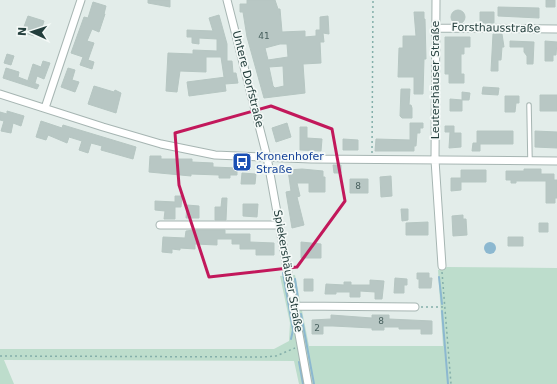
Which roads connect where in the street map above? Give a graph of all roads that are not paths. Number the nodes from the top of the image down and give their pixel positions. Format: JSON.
{"nodes":[{"id":1,"x":81,"y":0,"type":"edge"},
{"id":2,"x":227,"y":0,"type":"edge"},
{"id":3,"x":436,"y":0,"type":"edge"},
{"id":4,"x":436,"y":28,"type":"junction"},
{"id":5,"x":557,"y":29,"type":"edge"},
{"id":6,"x":0,"y":94,"type":"edge"},
{"id":7,"x":529,"y":105,"type":"dead end"},
{"id":8,"x":45,"y":108,"type":"junction"},
{"id":9,"x":268,"y":158,"type":"junction"},
{"id":10,"x":435,"y":160,"type":"junction"},
{"id":11,"x":530,"y":161,"type":"junction"},
{"id":12,"x":557,"y":161,"type":"edge"},
{"id":13,"x":160,"y":225,"type":"dead end"},
{"id":14,"x":280,"y":225,"type":"junction"},
{"id":15,"x":442,"y":266,"type":"road end"},
{"id":16,"x":294,"y":306,"type":"junction"},
{"id":17,"x":415,"y":307,"type":"road end"},
{"id":18,"x":308,"y":384,"type":"edge"}],
"edges":[{"from":1,"to":8,"type":"street"},
{"from":2,"to":9,"type":"street","name":"Untere Dorfstraße"},
{"from":3,"to":4,"type":"street","name":"Leutershäuser Straße"},
{"from":4,"to":5,"type":"street","name":"Forsthausstraße"},
{"from":4,"to":10,"type":"street","name":"Leutershäuser Straße"},
{"from":6,"to":8,"type":"street"},
{"from":7,"to":11,"type":"lane"},
{"from":8,"to":9,"type":"street"},
{"from":9,"to":10,"type":"street"},
{"from":9,"to":14,"type":"street","name":"Spiekershäuser Straße"},
{"from":10,"to":11,"type":"street"},
{"from":10,"to":15,"type":"street","name":"Leutershäuser Straße"},
{"from":11,"to":12,"type":"street"},
{"from":13,"to":14,"type":"street"},
{"from":14,"to":16,"type":"street","name":"Spiekershäuser Straße"},
{"from":16,"to":17,"type":"street"},
{"from":16,"to":18,"type":"street","name":"Spiekershäuser Straße"}]}
